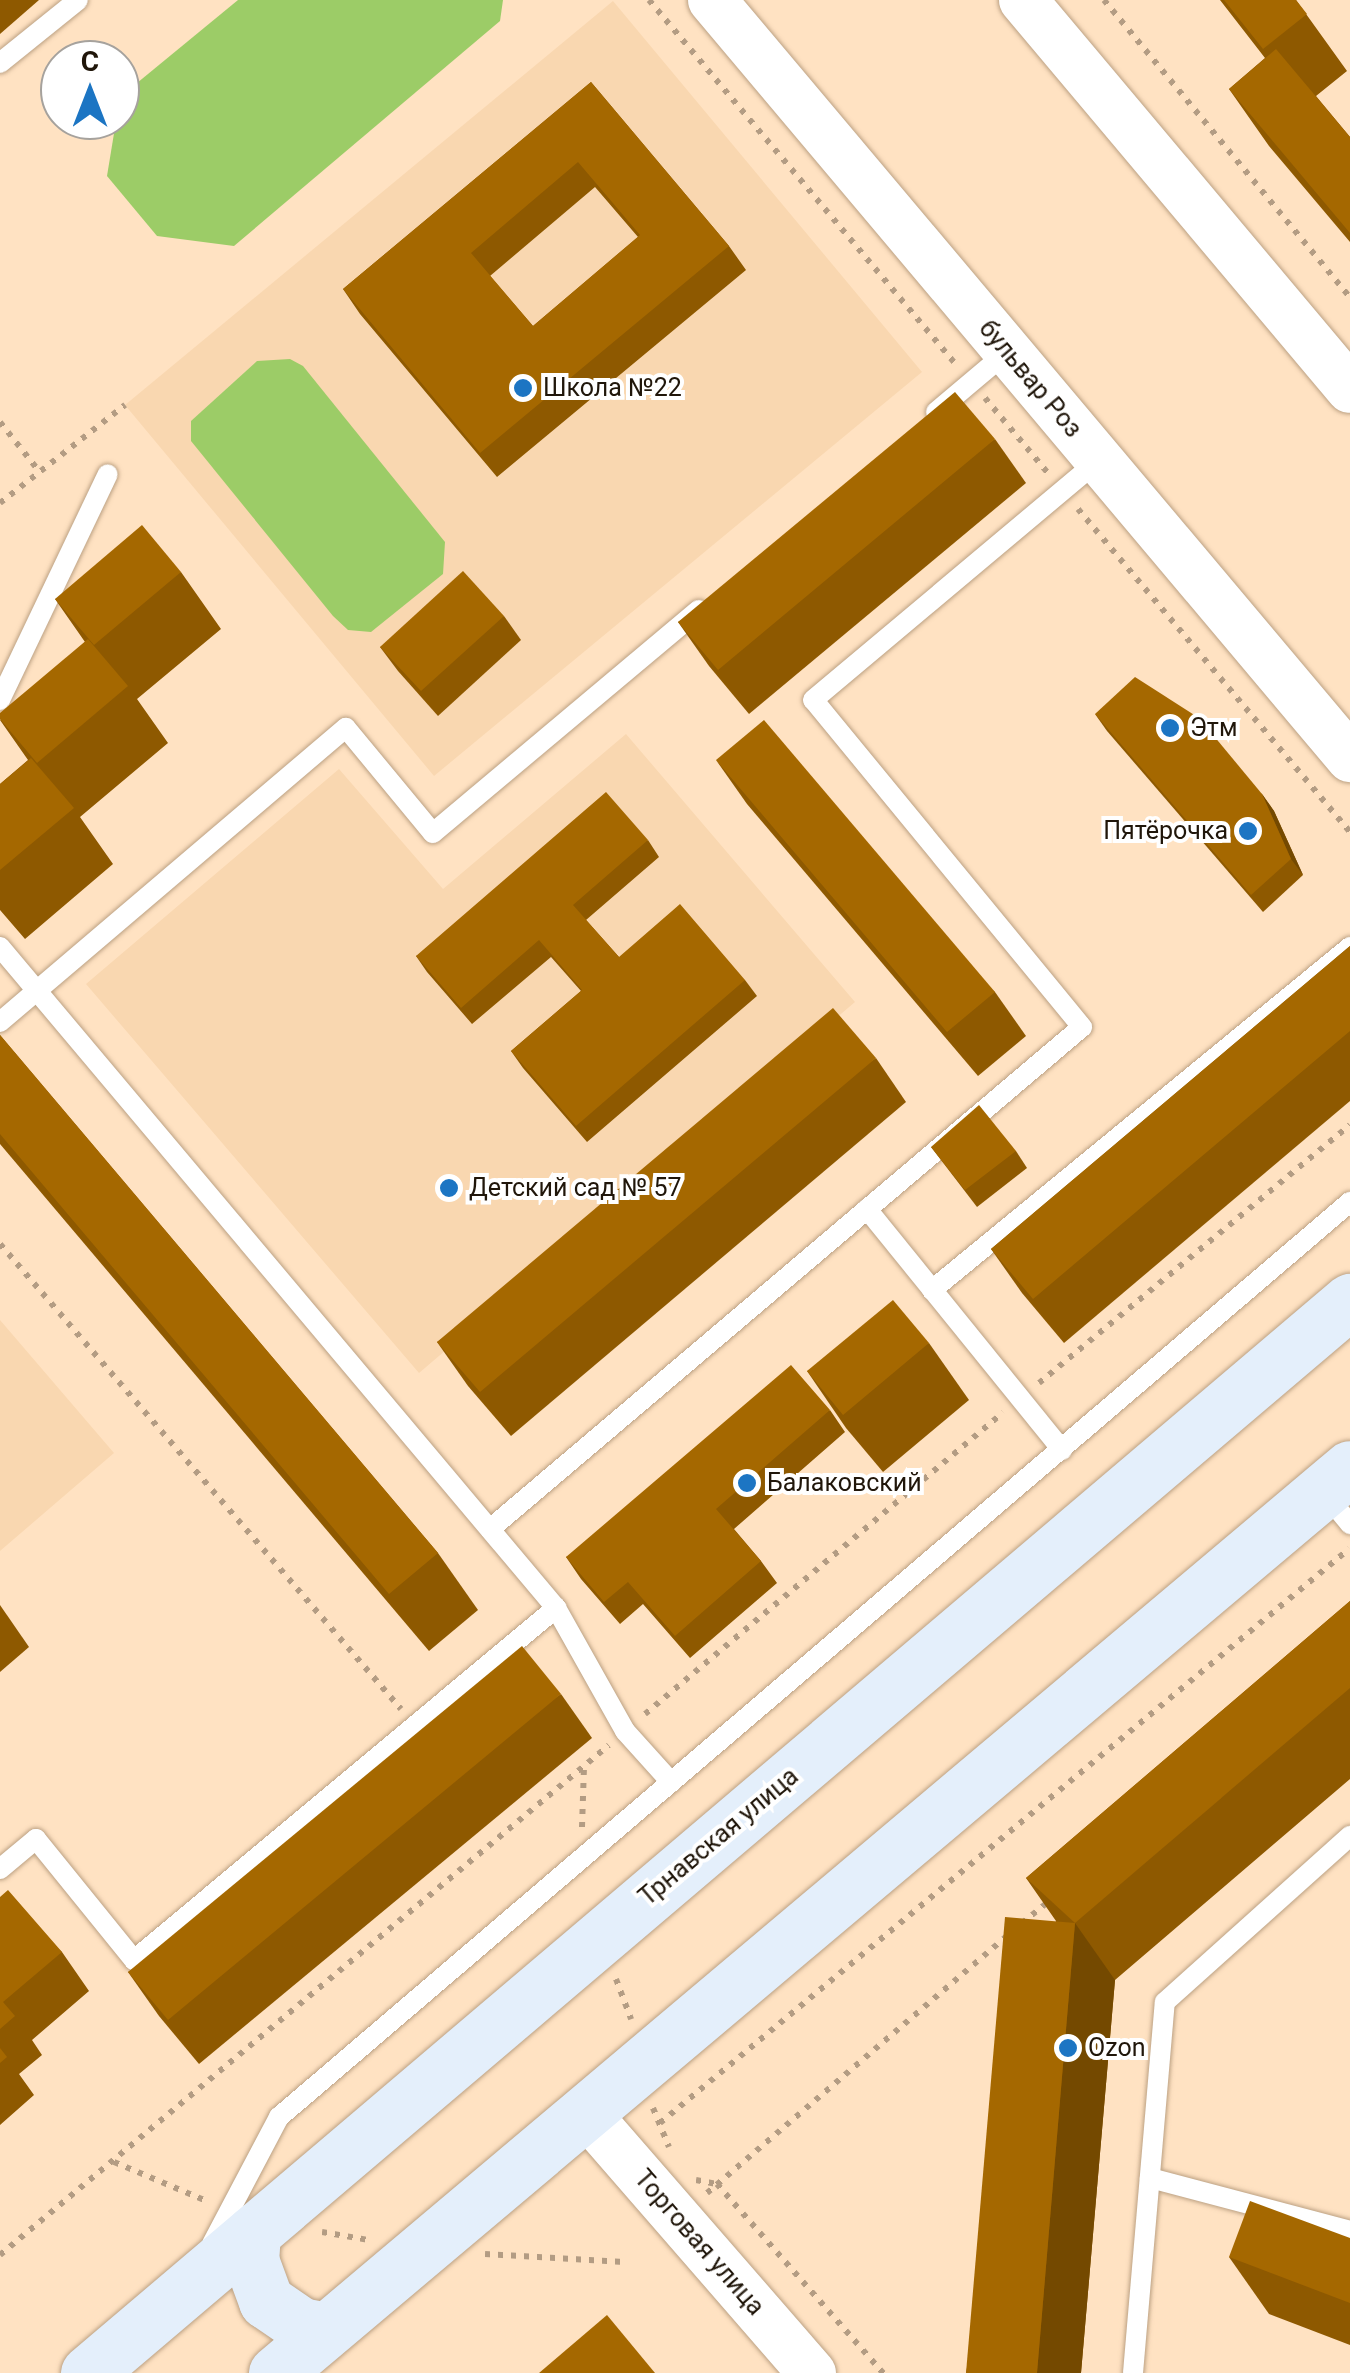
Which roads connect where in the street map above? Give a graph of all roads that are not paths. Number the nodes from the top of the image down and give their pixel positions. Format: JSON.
{"nodes":[{"id":1,"x":78,"y":0,"type":"edge"},
{"id":2,"x":712,"y":0,"type":"edge"},
{"id":3,"x":1023,"y":0,"type":"edge"},
{"id":4,"x":0,"y":63,"type":"edge"},
{"id":5,"x":1008,"y":352,"type":"junction"},
{"id":6,"x":1350,"y":389,"type":"edge"},
{"id":7,"x":912,"y":432,"type":"edge"},
{"id":8,"x":108,"y":474,"type":"dead end"},
{"id":9,"x":1080,"y":476,"type":"junction"},
{"id":10,"x":717,"y":595,"type":"edge"},
{"id":11,"x":0,"y":700,"type":"edge"},
{"id":12,"x":1350,"y":758,"type":"edge"},
{"id":13,"x":1350,"y":947,"type":"edge"},
{"id":14,"x":0,"y":948,"type":"edge"},
{"id":15,"x":36,"y":992,"type":"junction"},
{"id":16,"x":0,"y":1022,"type":"edge"},
{"id":17,"x":1350,"y":1202,"type":"edge"},
{"id":18,"x":867,"y":1208,"type":"junction"},
{"id":19,"x":932,"y":1290,"type":"junction"},
{"id":20,"x":1337,"y":1325,"type":"edge"},
{"id":21,"x":1062,"y":1450,"type":"junction"},
{"id":22,"x":1341,"y":1494,"type":"edge"},
{"id":23,"x":490,"y":1529,"type":"junction"},
{"id":24,"x":556,"y":1608,"type":"junction"},
{"id":25,"x":671,"y":1782,"type":"junction"},
{"id":26,"x":1350,"y":1836,"type":"edge"},
{"id":27,"x":0,"y":1869,"type":"edge"},
{"id":28,"x":585,"y":2112,"type":"junction"},
{"id":29,"x":1150,"y":2178,"type":"junction"},
{"id":30,"x":250,"y":2222,"type":"junction"},
{"id":31,"x":1350,"y":2231,"type":"edge"},
{"id":32,"x":326,"y":2330,"type":"junction"},
{"id":33,"x":88,"y":2373,"type":"edge"},
{"id":34,"x":276,"y":2373,"type":"edge"},
{"id":35,"x":812,"y":2373,"type":"edge"},
{"id":36,"x":1134,"y":2373,"type":"edge"}],
"edges":[{"from":1,"to":4,"type":"lane"},
{"from":2,"to":5,"type":"street","name":"бульвар Роз"},
{"from":3,"to":6,"type":"street"},
{"from":5,"to":7,"type":"lane"},
{"from":5,"to":9,"type":"street","name":"бульвар Роз"},
{"from":8,"to":11,"type":"lane"},
{"from":9,"to":12,"type":"street","name":"бульвар Роз"},
{"from":9,"to":18,"type":"lane"},
{"from":10,"to":15,"type":"lane"},
{"from":13,"to":19,"type":"lane"},
{"from":14,"to":15,"type":"lane"},
{"from":15,"to":16,"type":"lane"},
{"from":15,"to":23,"type":"lane"},
{"from":17,"to":21,"type":"lane"},
{"from":18,"to":19,"type":"lane"},
{"from":18,"to":23,"type":"lane"},
{"from":19,"to":21,"type":"lane"},
{"from":20,"to":30,"type":"main road","name":"Трнавская улица"},
{"from":21,"to":25,"type":"lane"},
{"from":22,"to":28,"type":"main road"},
{"from":23,"to":24,"type":"lane"},
{"from":24,"to":25,"type":"lane"},
{"from":24,"to":27,"type":"lane"},
{"from":25,"to":30,"type":"lane"},
{"from":26,"to":29,"type":"lane"},
{"from":28,"to":32,"type":"main road"},
{"from":28,"to":35,"type":"street","name":"Торговая улица"},
{"from":29,"to":31,"type":"lane"},
{"from":29,"to":36,"type":"lane"},
{"from":30,"to":32,"type":"main road"},
{"from":30,"to":33,"type":"main road","name":"Трнавская улица"},
{"from":32,"to":34,"type":"main road"}]}
